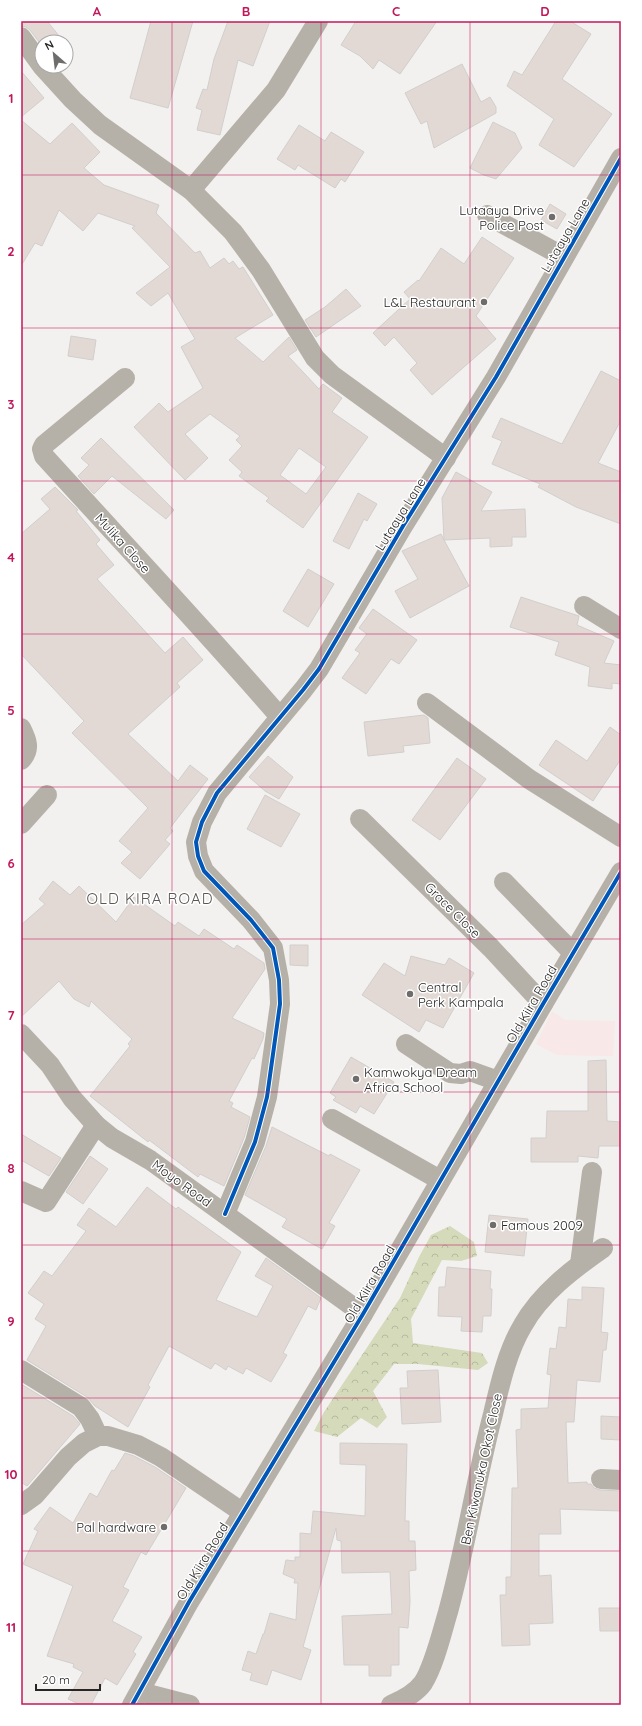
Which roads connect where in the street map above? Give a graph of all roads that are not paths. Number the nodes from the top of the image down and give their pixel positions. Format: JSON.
{"nodes":[{"id":1,"x":318,"y":21,"type":"edge"},
{"id":2,"x":21,"y":37,"type":"edge"},
{"id":3,"x":621,"y":158,"type":"edge"},
{"id":4,"x":191,"y":190,"type":"junction"},
{"id":5,"x":487,"y":215,"type":"dead end"},
{"id":6,"x":564,"y":257,"type":"junction"},
{"id":7,"x":125,"y":378,"type":"dead end"},
{"id":8,"x":446,"y":458,"type":"junction"},
{"id":9,"x":584,"y":606,"type":"dead end"},
{"id":10,"x":621,"y":629,"type":"edge"},
{"id":11,"x":427,"y":703,"type":"dead end"},
{"id":12,"x":280,"y":717,"type":"junction"},
{"id":13,"x":21,"y":728,"type":"edge"},
{"id":14,"x":21,"y":760,"type":"edge"},
{"id":15,"x":47,"y":795,"type":"dead end"},
{"id":16,"x":360,"y":819,"type":"dead end"},
{"id":17,"x":21,"y":824,"type":"edge"},
{"id":18,"x":621,"y":837,"type":"edge"},
{"id":19,"x":621,"y":872,"type":"edge"},
{"id":20,"x":504,"y":882,"type":"dead end"},
{"id":21,"x":573,"y":953,"type":"junction"},
{"id":22,"x":543,"y":1004,"type":"junction"},
{"id":23,"x":21,"y":1034,"type":"edge"},
{"id":24,"x":406,"y":1044,"type":"dead end"},
{"id":25,"x":498,"y":1081,"type":"junction"},
{"id":26,"x":332,"y":1119,"type":"dead end"},
{"id":27,"x":96,"y":1125,"type":"junction"},
{"id":28,"x":592,"y":1172,"type":"dead end"},
{"id":29,"x":440,"y":1180,"type":"junction"},
{"id":30,"x":21,"y":1191,"type":"edge"},
{"id":31,"x":225,"y":1214,"type":"junction"},
{"id":32,"x":603,"y":1248,"type":"dead end"},
{"id":33,"x":580,"y":1264,"type":"junction"},
{"id":34,"x":363,"y":1314,"type":"junction"},
{"id":35,"x":21,"y":1370,"type":"edge"},
{"id":36,"x":98,"y":1436,"type":"junction"},
{"id":37,"x":601,"y":1479,"type":"dead end"},
{"id":38,"x":621,"y":1480,"type":"edge"},
{"id":39,"x":21,"y":1504,"type":"edge"},
{"id":40,"x":242,"y":1512,"type":"junction"},
{"id":41,"x":136,"y":1699,"type":"edge"},
{"id":42,"x":397,"y":1704,"type":"edge"},
{"id":43,"x":190,"y":1705,"type":"edge"}],
"edges":[{"from":1,"to":4,"type":"street"},
{"from":2,"to":4,"type":"street"},
{"from":3,"to":6,"type":"street","name":"Lutaaya Lane"},
{"from":4,"to":8,"type":"street"},
{"from":5,"to":6,"type":"street"},
{"from":6,"to":8,"type":"street","name":"Lutaaya Lane"},
{"from":7,"to":12,"type":"street","name":"Mulika Close"},
{"from":8,"to":12,"type":"street","name":"Lutaaya Lane"},
{"from":9,"to":10,"type":"street"},
{"from":11,"to":18,"type":"street"},
{"from":12,"to":31,"type":"street","name":"Lutaaya Lane"},
{"from":13,"to":14,"type":"street"},
{"from":15,"to":17,"type":"street"},
{"from":16,"to":22,"type":"street","name":"Grace Close"},
{"from":19,"to":21,"type":"street","name":"Old Kiira Road"},
{"from":20,"to":21,"type":"street"},
{"from":21,"to":22,"type":"street","name":"Old Kiira Road"},
{"from":22,"to":25,"type":"street","name":"Old Kiira Road"},
{"from":23,"to":27,"type":"street","name":"Moyo Road"},
{"from":24,"to":25,"type":"street"},
{"from":25,"to":29,"type":"street","name":"Old Kiira Road"},
{"from":26,"to":29,"type":"street"},
{"from":27,"to":30,"type":"street"},
{"from":27,"to":31,"type":"street","name":"Moyo Road"},
{"from":28,"to":33,"type":"street"},
{"from":29,"to":34,"type":"street","name":"Old Kiira Road"},
{"from":31,"to":34,"type":"street","name":"Moyo Road"},
{"from":32,"to":33,"type":"street","name":"Ben Kiwanuka Okot Close"},
{"from":33,"to":42,"type":"street","name":"Ben Kiwanuka Okot Close"},
{"from":34,"to":40,"type":"street","name":"Old Kiira Road"},
{"from":35,"to":36,"type":"street"},
{"from":36,"to":39,"type":"street"},
{"from":36,"to":40,"type":"street"},
{"from":37,"to":38,"type":"street"},
{"from":40,"to":41,"type":"street","name":"Old Kiira Road"},
{"from":41,"to":43,"type":"street"}]}
